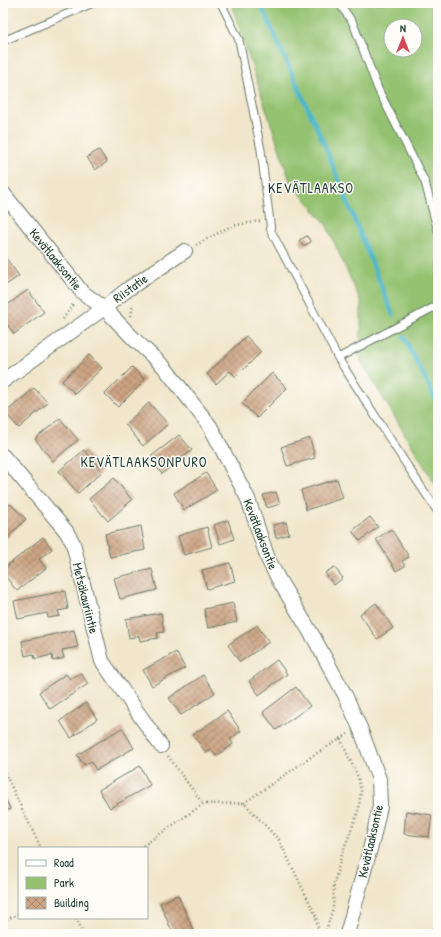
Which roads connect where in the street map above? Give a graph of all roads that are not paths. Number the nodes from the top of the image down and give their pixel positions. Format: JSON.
{"nodes":[{"id":1,"x":93,"y":3,"type":"edge"},
{"id":2,"x":221,"y":3,"type":"edge"},
{"id":3,"x":339,"y":3,"type":"edge"},
{"id":4,"x":3,"y":41,"type":"edge"},
{"id":5,"x":3,"y":193,"type":"edge"},
{"id":6,"x":438,"y":231,"type":"edge"},
{"id":7,"x":185,"y":251,"type":"road end"},
{"id":8,"x":438,"y":305,"type":"edge"},
{"id":9,"x":104,"y":308,"type":"junction"},
{"id":10,"x":338,"y":358,"type":"junction"},
{"id":11,"x":3,"y":381,"type":"edge"},
{"id":12,"x":3,"y":456,"type":"edge"},
{"id":13,"x":438,"y":512,"type":"edge"},
{"id":14,"x":161,"y":746,"type":"road end"},
{"id":15,"x":347,"y":934,"type":"edge"}],
"edges":[{"from":1,"to":4,"type":"lane"},
{"from":2,"to":10,"type":"lane"},
{"from":3,"to":6,"type":"lane"},
{"from":5,"to":9,"type":"street","name":"Kevätlaaksontie"},
{"from":7,"to":9,"type":"street","name":"Riistatie"},
{"from":8,"to":10,"type":"lane"},
{"from":9,"to":11,"type":"street","name":"Riistatie"},
{"from":9,"to":15,"type":"street","name":"Kevätlaaksontie"},
{"from":10,"to":13,"type":"lane"},
{"from":12,"to":14,"type":"street","name":"Metsäkauriintie"}]}
